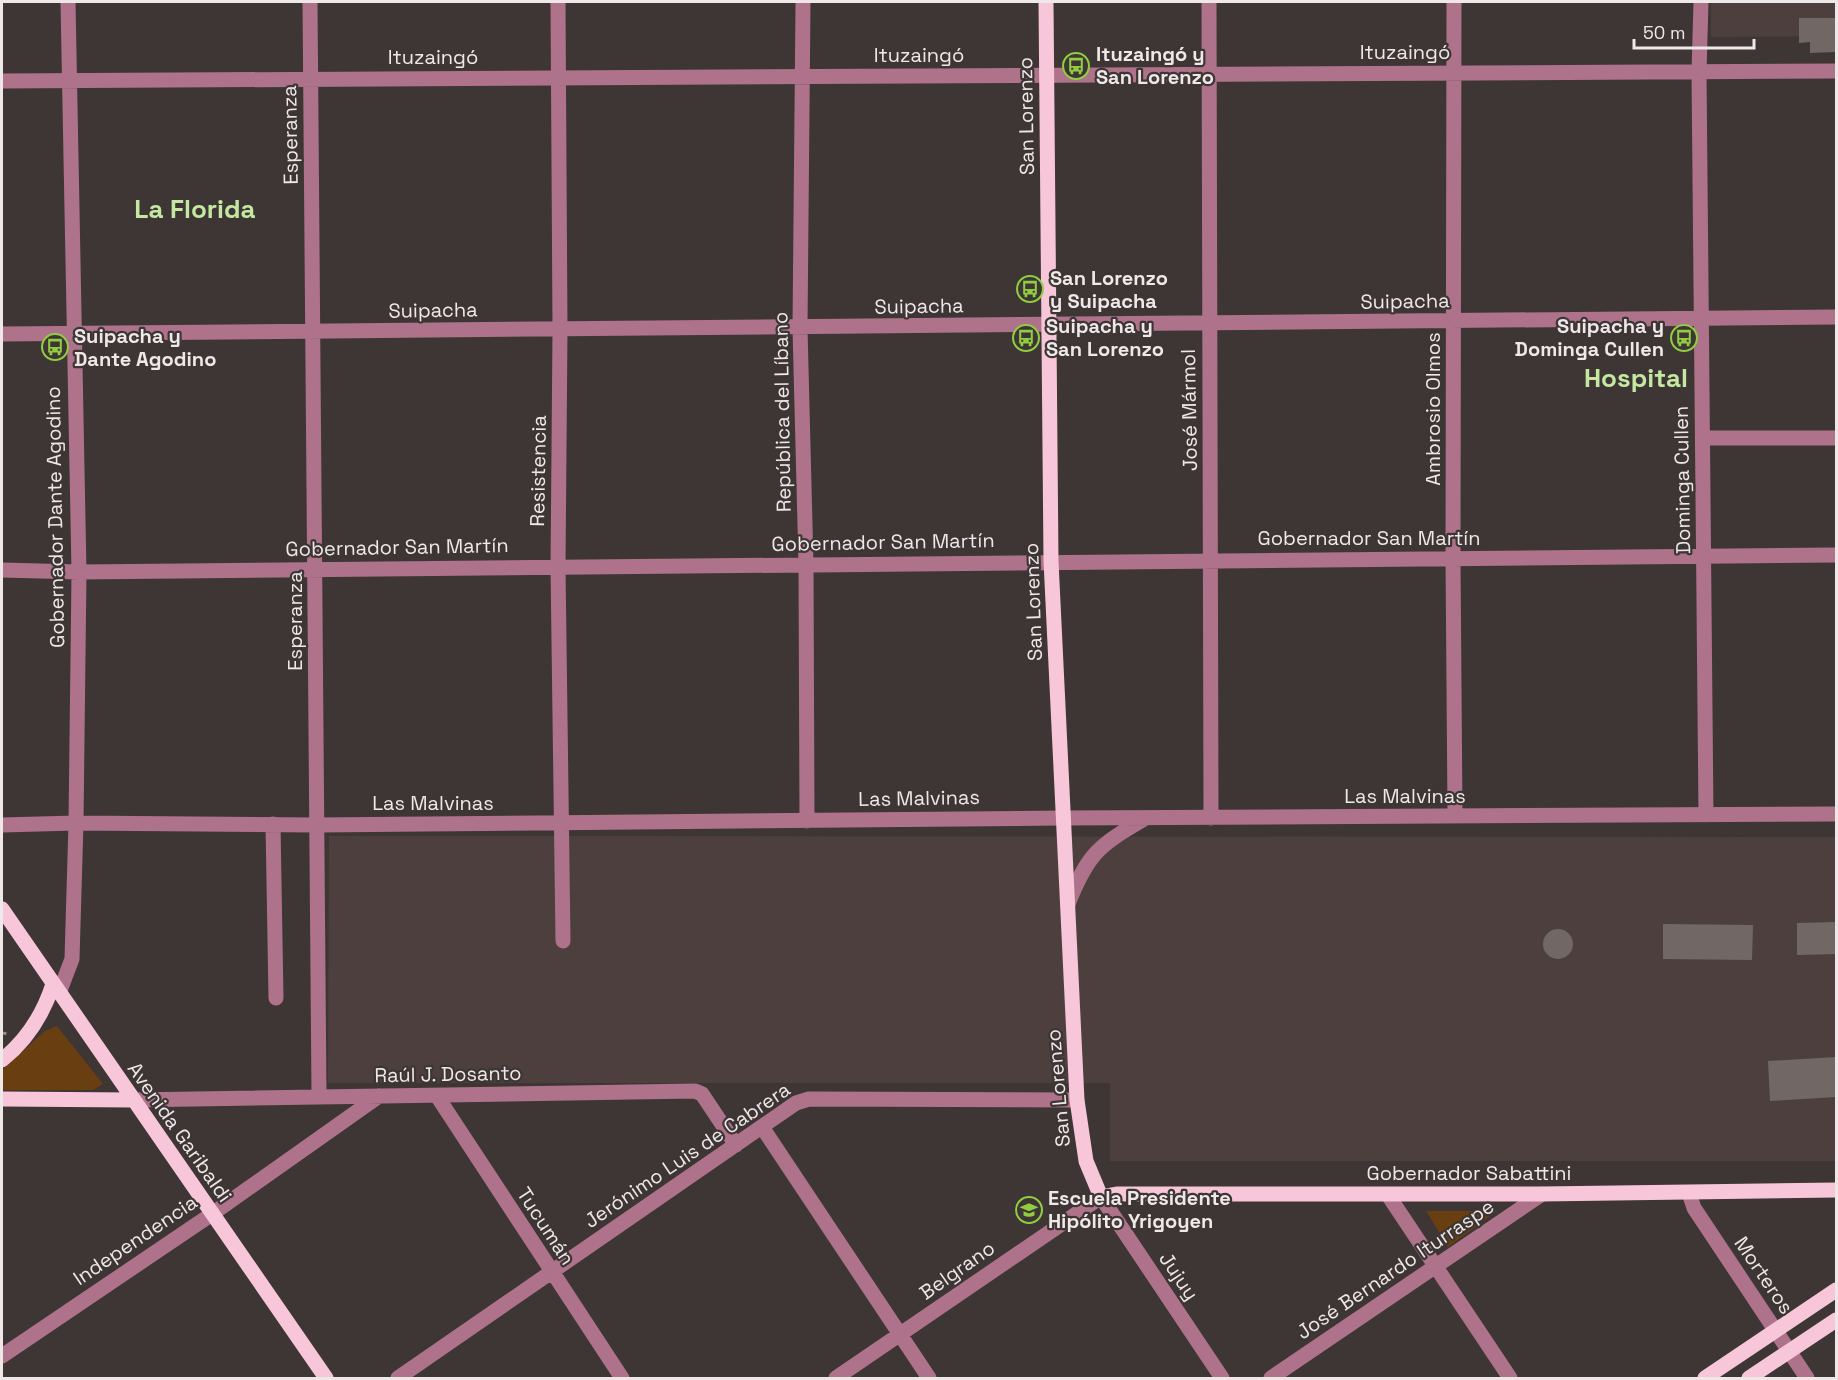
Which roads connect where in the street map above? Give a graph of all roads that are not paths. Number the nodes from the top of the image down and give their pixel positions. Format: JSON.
{"nodes":[{"id":1,"x":68,"y":2,"type":"edge"},
{"id":2,"x":310,"y":2,"type":"edge"},
{"id":3,"x":558,"y":2,"type":"edge"},
{"id":4,"x":802,"y":2,"type":"edge"},
{"id":5,"x":1046,"y":2,"type":"edge"},
{"id":6,"x":1209,"y":2,"type":"edge"},
{"id":7,"x":1455,"y":2,"type":"edge"},
{"id":8,"x":1701,"y":2,"type":"edge"},
{"id":9,"x":1836,"y":71,"type":"edge"},
{"id":10,"x":1699,"y":72,"type":"junction"},
{"id":11,"x":1454,"y":73,"type":"junction"},
{"id":12,"x":1208,"y":74,"type":"junction"},
{"id":13,"x":1046,"y":75,"type":"junction"},
{"id":14,"x":802,"y":76,"type":"junction"},
{"id":15,"x":558,"y":78,"type":"junction"},
{"id":16,"x":310,"y":79,"type":"junction"},
{"id":17,"x":69,"y":80,"type":"junction"},
{"id":18,"x":2,"y":81,"type":"edge"},
{"id":19,"x":1836,"y":317,"type":"edge"},
{"id":20,"x":1700,"y":318,"type":"junction"},
{"id":21,"x":1454,"y":321,"type":"junction"},
{"id":22,"x":1210,"y":324,"type":"junction"},
{"id":23,"x":1050,"y":325,"type":"junction"},
{"id":24,"x":800,"y":328,"type":"junction"},
{"id":25,"x":560,"y":330,"type":"junction"},
{"id":26,"x":313,"y":333,"type":"junction"},
{"id":27,"x":2,"y":334,"type":"edge"},
{"id":28,"x":73,"y":335,"type":"junction"},
{"id":29,"x":1702,"y":438,"type":"junction"},
{"id":30,"x":1836,"y":438,"type":"edge"},
{"id":31,"x":1836,"y":555,"type":"edge"},
{"id":32,"x":1705,"y":556,"type":"junction"},
{"id":33,"x":1453,"y":558,"type":"junction"},
{"id":34,"x":1212,"y":560,"type":"junction"},
{"id":35,"x":1051,"y":561,"type":"junction"},
{"id":36,"x":806,"y":564,"type":"junction"},
{"id":37,"x":558,"y":567,"type":"junction"},
{"id":38,"x":316,"y":569,"type":"junction"},
{"id":39,"x":2,"y":570,"type":"edge"},
{"id":40,"x":79,"y":572,"type":"junction"},
{"id":41,"x":1706,"y":814,"type":"junction"},
{"id":42,"x":1836,"y":814,"type":"edge"},
{"id":43,"x":1455,"y":816,"type":"junction"},
{"id":44,"x":1064,"y":818,"type":"junction"},
{"id":45,"x":1146,"y":818,"type":"junction"},
{"id":46,"x":1211,"y":818,"type":"junction"},
{"id":47,"x":807,"y":821,"type":"junction"},
{"id":48,"x":76,"y":823,"type":"junction"},
{"id":49,"x":561,"y":823,"type":"junction"},
{"id":50,"x":273,"y":824,"type":"junction"},
{"id":51,"x":2,"y":825,"type":"edge"},
{"id":52,"x":317,"y":825,"type":"junction"},
{"id":53,"x":1068,"y":904,"type":"junction"},
{"id":54,"x":2,"y":909,"type":"edge"},
{"id":55,"x":563,"y":941,"type":"dead end"},
{"id":56,"x":59,"y":994,"type":"junction"},
{"id":57,"x":276,"y":999,"type":"dead end"},
{"id":58,"x":35,"y":1024,"type":"junction"},
{"id":59,"x":2,"y":1060,"type":"edge"},
{"id":60,"x":320,"y":1096,"type":"junction"},
{"id":61,"x":379,"y":1096,"type":"junction"},
{"id":62,"x":437,"y":1096,"type":"junction"},
{"id":63,"x":2,"y":1099,"type":"edge"},
{"id":64,"x":133,"y":1100,"type":"junction"},
{"id":65,"x":1077,"y":1100,"type":"junction"},
{"id":66,"x":762,"y":1127,"type":"junction"},
{"id":67,"x":736,"y":1145,"type":"junction"},
{"id":68,"x":1836,"y":1190,"type":"edge"},
{"id":69,"x":1689,"y":1193,"type":"junction"},
{"id":70,"x":1542,"y":1194,"type":"junction"},
{"id":71,"x":1388,"y":1195,"type":"junction"},
{"id":72,"x":1101,"y":1197,"type":"junction"},
{"id":73,"x":212,"y":1214,"type":"junction"},
{"id":74,"x":1435,"y":1267,"type":"junction"},
{"id":75,"x":550,"y":1272,"type":"junction"},
{"id":76,"x":1836,"y":1290,"type":"edge"},
{"id":77,"x":1836,"y":1320,"type":"edge"},
{"id":78,"x":1776,"y":1331,"type":"junction"},
{"id":79,"x":900,"y":1335,"type":"junction"},
{"id":80,"x":1789,"y":1351,"type":"junction"},
{"id":81,"x":2,"y":1356,"type":"edge"},
{"id":82,"x":326,"y":1378,"type":"edge"},
{"id":83,"x":398,"y":1378,"type":"edge"},
{"id":84,"x":622,"y":1378,"type":"edge"},
{"id":85,"x":836,"y":1378,"type":"edge"},
{"id":86,"x":929,"y":1378,"type":"edge"},
{"id":87,"x":1222,"y":1378,"type":"edge"},
{"id":88,"x":1271,"y":1378,"type":"edge"},
{"id":89,"x":1510,"y":1378,"type":"edge"},
{"id":90,"x":1705,"y":1378,"type":"edge"},
{"id":91,"x":1749,"y":1378,"type":"edge"},
{"id":92,"x":1807,"y":1378,"type":"edge"}],
"edges":[{"from":1,"to":17,"type":"street","name":"Gobernador Dante Agodino"},
{"from":2,"to":16,"type":"street","name":"Esperanza"},
{"from":3,"to":15,"type":"street","name":"Resistencia"},
{"from":4,"to":14,"type":"street","name":"República del Líbano"},
{"from":5,"to":13,"type":"main road","name":"San Lorenzo"},
{"from":6,"to":12,"type":"street","name":"José Mármol"},
{"from":7,"to":11,"type":"street","name":"Ambrosio Olmos"},
{"from":8,"to":10,"type":"street","name":"Dominga Cullen"},
{"from":9,"to":10,"type":"street","name":"Ituzaingó"},
{"from":10,"to":11,"type":"street","name":"Ituzaingó"},
{"from":10,"to":20,"type":"street","name":"Dominga Cullen"},
{"from":11,"to":12,"type":"street","name":"Ituzaingó"},
{"from":11,"to":21,"type":"street","name":"Ambrosio Olmos"},
{"from":12,"to":13,"type":"street","name":"Ituzaingó"},
{"from":12,"to":22,"type":"street","name":"José Mármol"},
{"from":13,"to":14,"type":"street","name":"Ituzaingó"},
{"from":13,"to":23,"type":"main road","name":"San Lorenzo"},
{"from":14,"to":15,"type":"street","name":"Ituzaingó"},
{"from":14,"to":24,"type":"street","name":"República del Líbano"},
{"from":15,"to":16,"type":"street","name":"Ituzaingó"},
{"from":15,"to":25,"type":"street","name":"Resistencia"},
{"from":16,"to":17,"type":"street","name":"Ituzaingó"},
{"from":16,"to":26,"type":"street","name":"Esperanza"},
{"from":17,"to":18,"type":"street","name":"Ituzaingó"},
{"from":17,"to":28,"type":"street","name":"Gobernador Dante Agodino"},
{"from":19,"to":20,"type":"street","name":"Suipacha"},
{"from":20,"to":21,"type":"street","name":"Suipacha"},
{"from":20,"to":29,"type":"street","name":"Dominga Cullen"},
{"from":21,"to":22,"type":"street","name":"Suipacha"},
{"from":21,"to":33,"type":"street","name":"Ambrosio Olmos"},
{"from":22,"to":23,"type":"street","name":"Suipacha"},
{"from":22,"to":34,"type":"street","name":"José Mármol"},
{"from":23,"to":24,"type":"street","name":"Suipacha"},
{"from":23,"to":35,"type":"main road","name":"San Lorenzo"},
{"from":24,"to":25,"type":"street","name":"Suipacha"},
{"from":24,"to":36,"type":"street","name":"República del Líbano"},
{"from":25,"to":26,"type":"street","name":"Suipacha"},
{"from":25,"to":37,"type":"street","name":"Resistencia"},
{"from":26,"to":28,"type":"street","name":"Suipacha"},
{"from":26,"to":38,"type":"street","name":"Esperanza"},
{"from":27,"to":28,"type":"street","name":"Suipacha"},
{"from":28,"to":40,"type":"street","name":"Gobernador Dante Agodino"},
{"from":29,"to":30,"type":"street"},
{"from":29,"to":32,"type":"street","name":"Dominga Cullen"},
{"from":31,"to":32,"type":"street","name":"Gobernador San Martín"},
{"from":32,"to":33,"type":"street","name":"Gobernador San Martín"},
{"from":32,"to":41,"type":"street","name":"Dominga Cullen"},
{"from":33,"to":34,"type":"street","name":"Gobernador San Martín"},
{"from":33,"to":43,"type":"street","name":"Ambrosio Olmos"},
{"from":34,"to":35,"type":"street","name":"Gobernador San Martín"},
{"from":34,"to":46,"type":"street","name":"José Mármol"},
{"from":35,"to":36,"type":"street","name":"Gobernador San Martín"},
{"from":35,"to":44,"type":"main road","name":"San Lorenzo"},
{"from":36,"to":37,"type":"street","name":"Gobernador San Martín"},
{"from":36,"to":47,"type":"street","name":"República del Líbano"},
{"from":37,"to":38,"type":"street","name":"Gobernador San Martín"},
{"from":37,"to":49,"type":"street","name":"Resistencia"},
{"from":38,"to":40,"type":"street","name":"Gobernador San Martín"},
{"from":38,"to":52,"type":"street","name":"Esperanza"},
{"from":39,"to":40,"type":"street","name":"Gobernador San Martín"},
{"from":40,"to":48,"type":"street","name":"Gobernador Dante Agodino"},
{"from":41,"to":42,"type":"street","name":"Las Malvinas"},
{"from":41,"to":43,"type":"street","name":"Las Malvinas"},
{"from":43,"to":46,"type":"street","name":"Las Malvinas"},
{"from":44,"to":45,"type":"street","name":"Las Malvinas"},
{"from":44,"to":47,"type":"street","name":"Las Malvinas"},
{"from":44,"to":53,"type":"main road","name":"San Lorenzo"},
{"from":45,"to":46,"type":"street","name":"Las Malvinas"},
{"from":45,"to":53,"type":"street"},
{"from":47,"to":49,"type":"street","name":"Las Malvinas"},
{"from":48,"to":50,"type":"street","name":"Las Malvinas"},
{"from":48,"to":51,"type":"street","name":"Las Malvinas"},
{"from":48,"to":56,"type":"street","name":"Gobernador Dante Agodino"},
{"from":49,"to":52,"type":"street","name":"Las Malvinas"},
{"from":49,"to":55,"type":"street","name":"Resistencia"},
{"from":50,"to":52,"type":"street","name":"Las Malvinas"},
{"from":50,"to":57,"type":"street"},
{"from":52,"to":60,"type":"street","name":"Esperanza"},
{"from":53,"to":65,"type":"main road","name":"San Lorenzo"},
{"from":54,"to":56,"type":"main road","name":"Avenida Garibaldi"},
{"from":56,"to":58,"type":"main road"},
{"from":56,"to":58,"type":"main road"},
{"from":56,"to":64,"type":"main road","name":"Avenida Garibaldi"},
{"from":58,"to":59,"type":"main road"},
{"from":60,"to":61,"type":"street","name":"Raúl J. Dosanto"},
{"from":60,"to":64,"type":"street","name":"Raúl J. Dosanto"},
{"from":61,"to":62,"type":"street","name":"Raúl J. Dosanto"},
{"from":61,"to":73,"type":"street","name":"Independencia"},
{"from":62,"to":67,"type":"street","name":"Raúl J. Dosanto"},
{"from":62,"to":75,"type":"street","name":"Tucumán"},
{"from":63,"to":64,"type":"main road"},
{"from":64,"to":73,"type":"main road","name":"Avenida Garibaldi"},
{"from":65,"to":66,"type":"street","name":"Jerónimo Luis de Cabrera"},
{"from":65,"to":72,"type":"main road","name":"San Lorenzo"},
{"from":66,"to":67,"type":"street","name":"Jerónimo Luis de Cabrera"},
{"from":66,"to":79,"type":"street"},
{"from":67,"to":75,"type":"street","name":"Jerónimo Luis de Cabrera"},
{"from":68,"to":69,"type":"main road","name":"Gobernador Sabattini"},
{"from":69,"to":70,"type":"main road","name":"Gobernador Sabattini"},
{"from":69,"to":78,"type":"street","name":"Morteros"},
{"from":70,"to":71,"type":"main road","name":"Gobernador Sabattini"},
{"from":70,"to":74,"type":"street","name":"José Bernardo Iturraspe"},
{"from":71,"to":72,"type":"main road","name":"Gobernador Sabattini"},
{"from":71,"to":74,"type":"street"},
{"from":72,"to":79,"type":"street","name":"Belgrano"},
{"from":72,"to":87,"type":"street","name":"Jujuy"},
{"from":73,"to":81,"type":"street","name":"Independencia"},
{"from":73,"to":82,"type":"main road","name":"Avenida Garibaldi"},
{"from":74,"to":88,"type":"street","name":"José Bernardo Iturraspe"},
{"from":74,"to":89,"type":"street"},
{"from":75,"to":83,"type":"street","name":"Jerónimo Luis de Cabrera"},
{"from":75,"to":84,"type":"street","name":"Tucumán"},
{"from":76,"to":78,"type":"main road"},
{"from":77,"to":80,"type":"main road"},
{"from":78,"to":80,"type":"street","name":"Morteros"},
{"from":78,"to":90,"type":"main road"},
{"from":79,"to":85,"type":"street","name":"Belgrano"},
{"from":79,"to":86,"type":"street"},
{"from":80,"to":91,"type":"main road"},
{"from":80,"to":92,"type":"street","name":"Morteros"}]}
